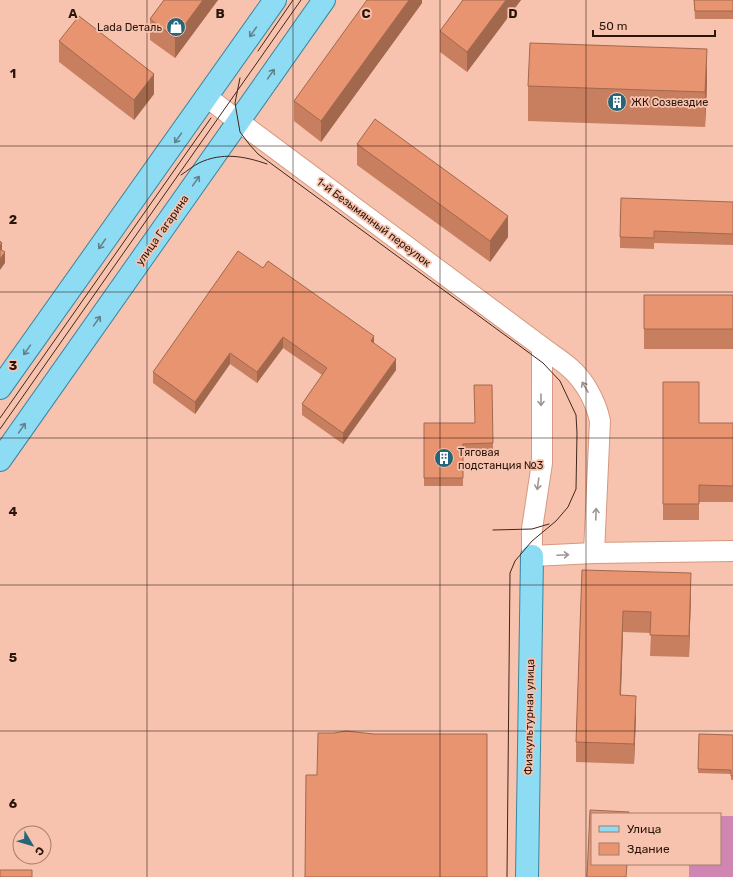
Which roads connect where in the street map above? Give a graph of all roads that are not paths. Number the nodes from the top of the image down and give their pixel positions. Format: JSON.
{"nodes":[{"id":1,"x":275,"y":0,"type":"edge"},
{"id":2,"x":324,"y":0,"type":"edge"},
{"id":3,"x":207,"y":97,"type":"junction"},
{"id":4,"x":238,"y":121,"type":"junction"},
{"id":5,"x":542,"y":347,"type":"junction"},
{"id":6,"x":0,"y":388,"type":"edge"},
{"id":7,"x":0,"y":460,"type":"edge"},
{"id":8,"x":733,"y":552,"type":"edge"},
{"id":9,"x":594,"y":553,"type":"junction"},
{"id":10,"x":532,"y":556,"type":"junction"},
{"id":11,"x":527,"y":877,"type":"edge"}],
"edges":[{"from":1,"to":3,"type":"main road","one_way":true},
{"from":4,"to":2,"type":"main road","name":"улица Гагарина","one_way":true},
{"from":3,"to":4,"type":"street","name":"1-й Безымянный переулок"},
{"from":3,"to":6,"type":"main road","one_way":true},
{"from":4,"to":5,"type":"street","name":"1-й Безымянный переулок"},
{"from":7,"to":4,"type":"main road","name":"улица Гагарина","one_way":true},
{"from":9,"to":5,"type":"street","name":"1-й Безымянный переулок","one_way":true},
{"from":5,"to":10,"type":"street","one_way":true},
{"from":8,"to":9,"type":"street"},
{"from":10,"to":9,"type":"street","one_way":true},
{"from":10,"to":11,"type":"main road","name":"Физкультурная улица"}]}
